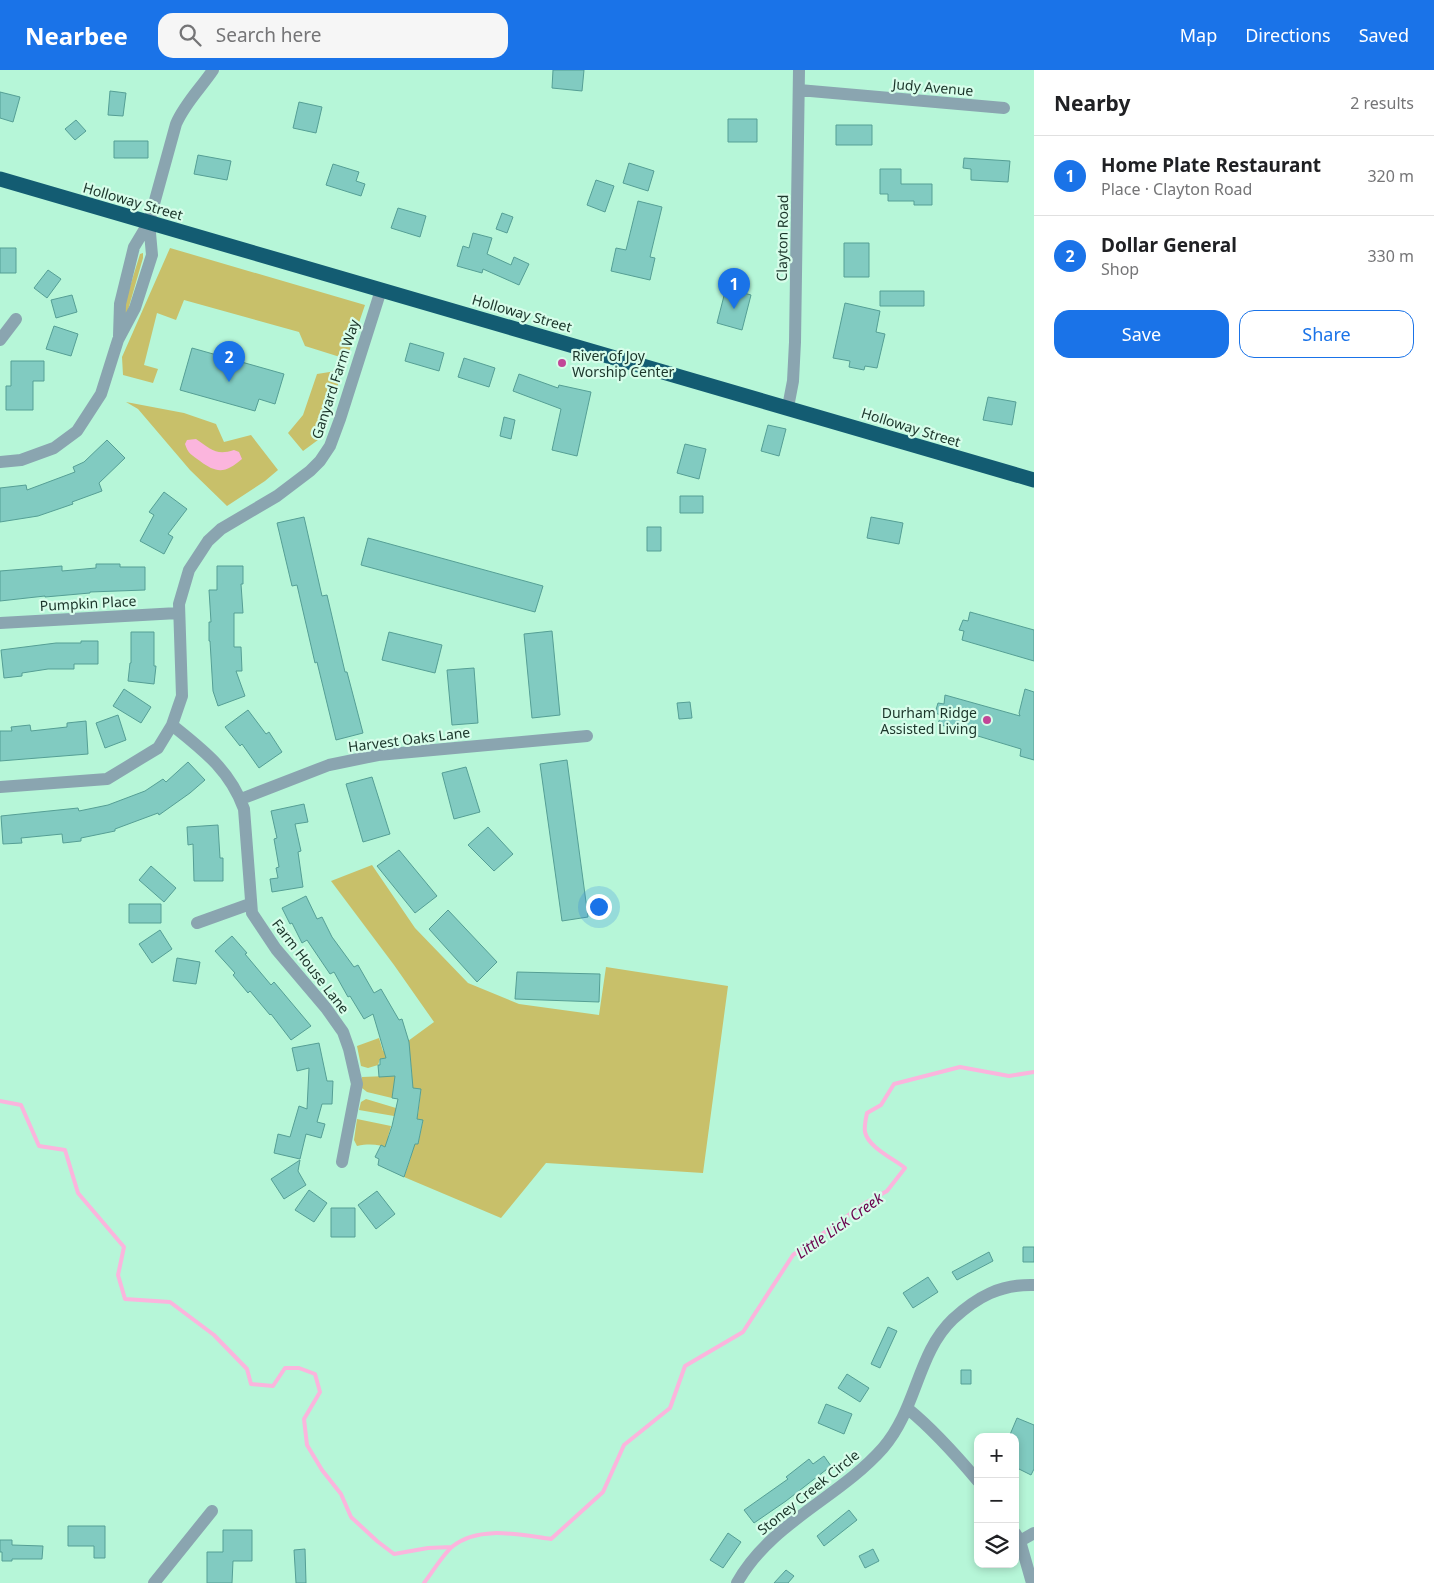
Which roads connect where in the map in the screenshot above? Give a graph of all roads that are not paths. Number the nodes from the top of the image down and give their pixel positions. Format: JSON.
{"nodes":[{"id":1,"x":213,"y":70,"type":"edge"},
{"id":2,"x":799,"y":70,"type":"edge"},
{"id":3,"x":799,"y":90,"type":"junction"},
{"id":4,"x":1004,"y":108,"type":"dead end"},
{"id":5,"x":0,"y":179,"type":"edge"},
{"id":6,"x":149,"y":222,"type":"junction"},
{"id":7,"x":381,"y":290,"type":"junction"},
{"id":8,"x":16,"y":319,"type":"dead end"},
{"id":9,"x":0,"y":340,"type":"edge"},
{"id":10,"x":118,"y":340,"type":"junction"},
{"id":11,"x":788,"y":407,"type":"junction"},
{"id":12,"x":0,"y":462,"type":"edge"},
{"id":13,"x":1034,"y":480,"type":"edge"},
{"id":14,"x":178,"y":613,"type":"junction"},
{"id":15,"x":0,"y":623,"type":"edge"},
{"id":16,"x":172,"y":725,"type":"junction"},
{"id":17,"x":587,"y":736,"type":"dead end"},
{"id":18,"x":0,"y":787,"type":"edge"},
{"id":19,"x":240,"y":799,"type":"junction"},
{"id":20,"x":250,"y":904,"type":"junction"},
{"id":21,"x":197,"y":923,"type":"dead end"},
{"id":22,"x":342,"y":1162,"type":"dead end"},
{"id":23,"x":1034,"y":1285,"type":"edge"},
{"id":24,"x":908,"y":1409,"type":"junction"},
{"id":25,"x":976,"y":1478,"type":"edge"},
{"id":26,"x":212,"y":1511,"type":"dead end"},
{"id":27,"x":1034,"y":1533,"type":"edge"},
{"id":28,"x":1019,"y":1537,"type":"edge"},
{"id":29,"x":1019,"y":1540,"type":"edge"},
{"id":30,"x":154,"y":1583,"type":"edge"},
{"id":31,"x":737,"y":1583,"type":"edge"},
{"id":32,"x":1032,"y":1583,"type":"edge"}],
"edges":[{"from":1,"to":6,"type":"street"},
{"from":2,"to":3,"type":"street","name":"Clayton Road"},
{"from":3,"to":4,"type":"street","name":"Judy Avenue"},
{"from":3,"to":11,"type":"street","name":"Clayton Road"},
{"from":5,"to":6,"type":"highway","name":"Holloway Street"},
{"from":6,"to":7,"type":"highway","name":"Holloway Street"},
{"from":6,"to":10,"type":"street"},
{"from":6,"to":10,"type":"street"},
{"from":7,"to":11,"type":"highway","name":"Holloway Street"},
{"from":7,"to":14,"type":"street","name":"Ganyard Farm Way"},
{"from":8,"to":9,"type":"street"},
{"from":10,"to":12,"type":"street"},
{"from":11,"to":13,"type":"highway","name":"Holloway Street"},
{"from":14,"to":15,"type":"street","name":"Pumpkin Place"},
{"from":14,"to":16,"type":"street","name":"Ganyard Farm Way"},
{"from":16,"to":18,"type":"street","name":"Ganyard Farm Way"},
{"from":16,"to":19,"type":"street","name":"Farm House Lane"},
{"from":17,"to":19,"type":"street","name":"Harvest Oaks Lane"},
{"from":19,"to":20,"type":"street","name":"Farm House Lane"},
{"from":20,"to":21,"type":"street"},
{"from":20,"to":22,"type":"street","name":"Farm House Lane"},
{"from":23,"to":24,"type":"street","name":"Stoney Creek Circle"},
{"from":24,"to":25,"type":"street"},
{"from":24,"to":31,"type":"street","name":"Stoney Creek Circle"},
{"from":26,"to":30,"type":"street"},
{"from":27,"to":28,"type":"street"},
{"from":29,"to":32,"type":"street"}]}
